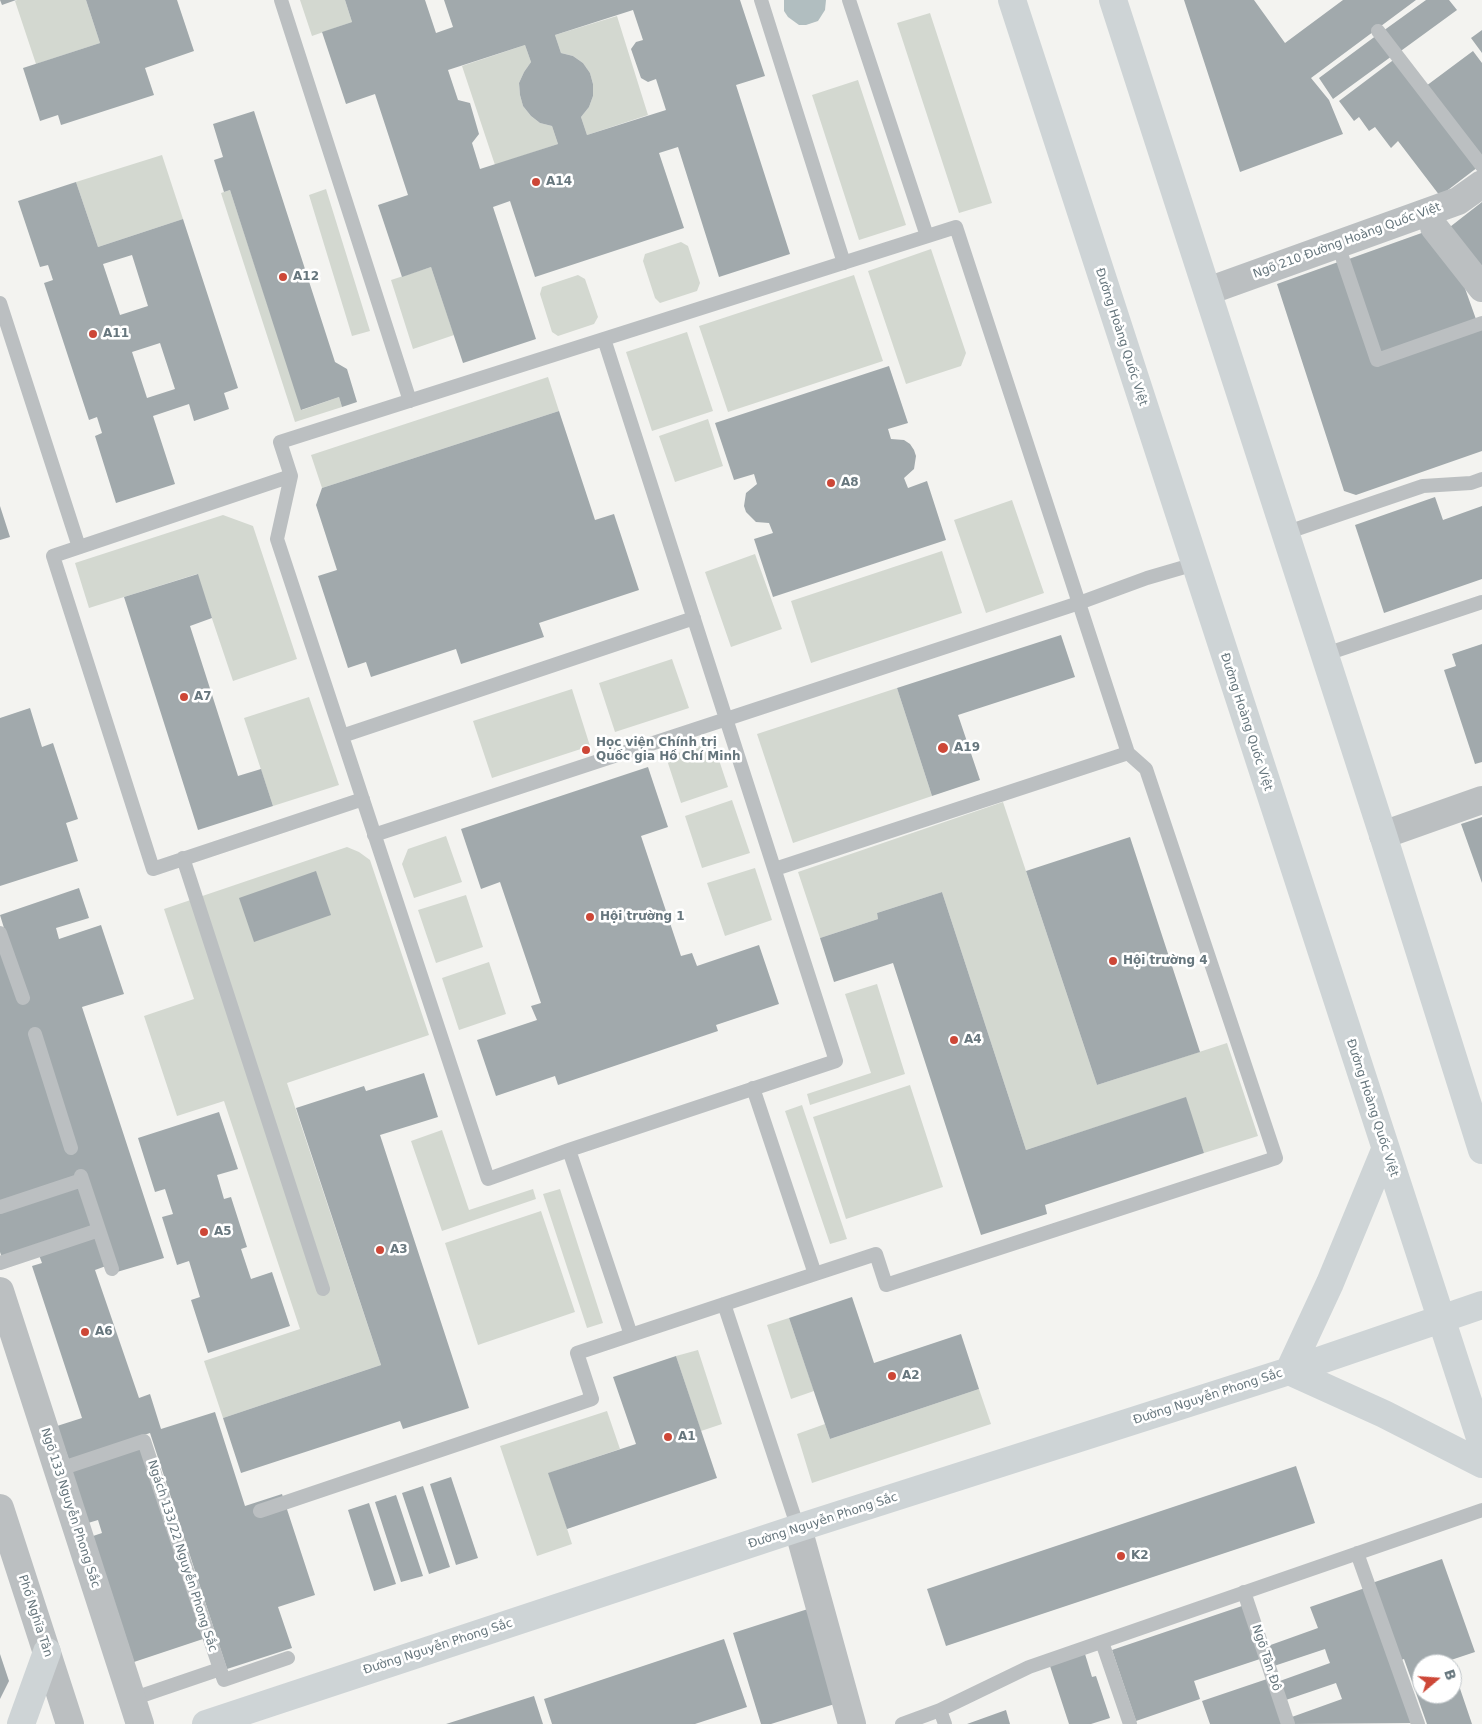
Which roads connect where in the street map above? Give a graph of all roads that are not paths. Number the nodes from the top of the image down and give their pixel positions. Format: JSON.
{"nodes":[{"id":1,"x":282,"y":0,"type":"edge"},
{"id":2,"x":761,"y":0,"type":"edge"},
{"id":3,"x":849,"y":0,"type":"edge"},
{"id":4,"x":1012,"y":0,"type":"edge"},
{"id":5,"x":1113,"y":0,"type":"edge"},
{"id":6,"x":1378,"y":31,"type":"dead end"},
{"id":7,"x":1482,"y":166,"type":"edge"},
{"id":8,"x":1482,"y":184,"type":"edge"},
{"id":9,"x":1429,"y":220,"type":"junction"},
{"id":10,"x":926,"y":236,"type":"junction"},
{"id":11,"x":1338,"y":245,"type":"junction"},
{"id":12,"x":844,"y":263,"type":"junction"},
{"id":13,"x":1482,"y":288,"type":"edge"},
{"id":14,"x":1208,"y":291,"type":"junction"},
{"id":15,"x":0,"y":303,"type":"edge"},
{"id":16,"x":1482,"y":324,"type":"edge"},
{"id":17,"x":604,"y":339,"type":"junction"},
{"id":18,"x":410,"y":401,"type":"junction"},
{"id":19,"x":291,"y":476,"type":"junction"},
{"id":20,"x":1482,"y":479,"type":"edge"},
{"id":21,"x":1285,"y":533,"type":"junction"},
{"id":22,"x":79,"y":547,"type":"junction"},
{"id":23,"x":1195,"y":564,"type":"junction"},
{"id":24,"x":1482,"y":602,"type":"edge"},
{"id":25,"x":1079,"y":603,"type":"junction"},
{"id":26,"x":694,"y":618,"type":"junction"},
{"id":27,"x":1324,"y":655,"type":"junction"},
{"id":28,"x":726,"y":719,"type":"junction"},
{"id":29,"x":342,"y":736,"type":"junction"},
{"id":30,"x":1128,"y":753,"type":"junction"},
{"id":31,"x":363,"y":799,"type":"junction"},
{"id":32,"x":1482,"y":800,"type":"edge"},
{"id":33,"x":374,"y":835,"type":"junction"},
{"id":34,"x":1383,"y":835,"type":"junction"},
{"id":35,"x":184,"y":858,"type":"junction"},
{"id":36,"x":775,"y":869,"type":"junction"},
{"id":37,"x":0,"y":933,"type":"edge"},
{"id":38,"x":23,"y":998,"type":"dead end"},
{"id":39,"x":34,"y":1034,"type":"dead end"},
{"id":40,"x":753,"y":1088,"type":"junction"},
{"id":41,"x":71,"y":1148,"type":"dead end"},
{"id":42,"x":569,"y":1150,"type":"junction"},
{"id":43,"x":1385,"y":1150,"type":"junction"},
{"id":44,"x":1482,"y":1150,"type":"edge"},
{"id":45,"x":0,"y":1208,"type":"edge"},
{"id":46,"x":99,"y":1230,"type":"junction"},
{"id":47,"x":0,"y":1264,"type":"edge"},
{"id":48,"x":112,"y":1269,"type":"dead end"},
{"id":49,"x":815,"y":1274,"type":"junction"},
{"id":50,"x":323,"y":1289,"type":"dead end"},
{"id":51,"x":0,"y":1292,"type":"edge"},
{"id":52,"x":724,"y":1304,"type":"junction"},
{"id":53,"x":1482,"y":1306,"type":"edge"},
{"id":54,"x":1440,"y":1319,"type":"junction"},
{"id":55,"x":632,"y":1335,"type":"junction"},
{"id":56,"x":1290,"y":1371,"type":"junction"},
{"id":57,"x":1482,"y":1444,"type":"edge"},
{"id":58,"x":1482,"y":1464,"type":"edge"},
{"id":59,"x":58,"y":1470,"type":"junction"},
{"id":60,"x":0,"y":1508,"type":"edge"},
{"id":61,"x":1482,"y":1510,"type":"edge"},
{"id":62,"x":260,"y":1511,"type":"dead end"},
{"id":63,"x":798,"y":1528,"type":"junction"},
{"id":64,"x":1357,"y":1553,"type":"junction"},
{"id":65,"x":1244,"y":1592,"type":"junction"},
{"id":66,"x":1102,"y":1642,"type":"junction"},
{"id":67,"x":47,"y":1652,"type":"junction"},
{"id":68,"x":288,"y":1658,"type":"dead end"},
{"id":69,"x":220,"y":1668,"type":"junction"},
{"id":70,"x":940,"y":1710,"type":"junction"},
{"id":71,"x":136,"y":1711,"type":"edge"},
{"id":72,"x":21,"y":1724,"type":"edge"},
{"id":73,"x":70,"y":1724,"type":"edge"},
{"id":74,"x":206,"y":1724,"type":"edge"},
{"id":75,"x":852,"y":1724,"type":"edge"},
{"id":76,"x":902,"y":1724,"type":"edge"},
{"id":77,"x":945,"y":1724,"type":"edge"},
{"id":78,"x":1130,"y":1724,"type":"edge"},
{"id":79,"x":1288,"y":1724,"type":"edge"},
{"id":80,"x":1418,"y":1724,"type":"edge"}],
"edges":[{"from":1,"to":18,"type":"lane"},
{"from":2,"to":12,"type":"lane"},
{"from":3,"to":10,"type":"lane"},
{"from":4,"to":23,"type":"main road","name":"Đường Hoàng Quốc Việt"},
{"from":5,"to":14,"type":"main road"},
{"from":6,"to":7,"type":"lane"},
{"from":8,"to":9,"type":"street","name":"Ngõ 210 Đường Hoàng Quốc Việt"},
{"from":9,"to":11,"type":"street","name":"Ngõ 210 Đường Hoàng Quốc Việt"},
{"from":9,"to":13,"type":"street"},
{"from":10,"to":12,"type":"lane"},
{"from":10,"to":25,"type":"lane"},
{"from":11,"to":14,"type":"street","name":"Ngõ 210 Đường Hoàng Quốc Việt"},
{"from":11,"to":16,"type":"lane"},
{"from":12,"to":17,"type":"lane"},
{"from":14,"to":21,"type":"main road"},
{"from":15,"to":22,"type":"lane"},
{"from":17,"to":18,"type":"lane"},
{"from":17,"to":26,"type":"lane"},
{"from":18,"to":19,"type":"lane"},
{"from":19,"to":22,"type":"lane"},
{"from":19,"to":29,"type":"lane"},
{"from":20,"to":21,"type":"lane"},
{"from":21,"to":27,"type":"main road"},
{"from":22,"to":35,"type":"lane"},
{"from":23,"to":25,"type":"lane"},
{"from":23,"to":43,"type":"main road","name":"Đường Hoàng Quốc Việt"},
{"from":24,"to":27,"type":"lane"},
{"from":25,"to":28,"type":"lane"},
{"from":25,"to":30,"type":"lane"},
{"from":26,"to":28,"type":"lane"},
{"from":26,"to":29,"type":"lane"},
{"from":27,"to":34,"type":"main road"},
{"from":28,"to":33,"type":"lane"},
{"from":28,"to":36,"type":"lane"},
{"from":29,"to":31,"type":"lane"},
{"from":30,"to":36,"type":"lane"},
{"from":30,"to":49,"type":"lane"},
{"from":31,"to":33,"type":"lane"},
{"from":31,"to":35,"type":"lane"},
{"from":32,"to":34,"type":"street"},
{"from":33,"to":42,"type":"lane"},
{"from":34,"to":44,"type":"main road"},
{"from":35,"to":50,"type":"lane"},
{"from":36,"to":40,"type":"lane"},
{"from":37,"to":38,"type":"lane"},
{"from":39,"to":41,"type":"lane"},
{"from":40,"to":42,"type":"lane"},
{"from":40,"to":49,"type":"lane"},
{"from":42,"to":55,"type":"lane"},
{"from":43,"to":54,"type":"main road","name":"Đường Hoàng Quốc Việt"},
{"from":43,"to":56,"type":"main road"},
{"from":45,"to":46,"type":"lane"},
{"from":46,"to":47,"type":"lane"},
{"from":46,"to":48,"type":"lane"},
{"from":49,"to":52,"type":"lane"},
{"from":51,"to":59,"type":"street","name":"Ngõ 133 Nguyễn Phong Sắc"},
{"from":52,"to":55,"type":"lane"},
{"from":52,"to":63,"type":"lane"},
{"from":53,"to":54,"type":"main road","name":"Đường Nguyễn Phong Sắc"},
{"from":54,"to":56,"type":"main road","name":"Đường Nguyễn Phong Sắc"},
{"from":54,"to":57,"type":"main road","name":"Đường Hoàng Quốc Việt"},
{"from":55,"to":62,"type":"lane"},
{"from":56,"to":58,"type":"main road"},
{"from":56,"to":63,"type":"main road","name":"Đường Nguyễn Phong Sắc"},
{"from":59,"to":69,"type":"lane","name":"Ngách 133/22 Nguyễn Phong Sắc"},
{"from":59,"to":71,"type":"street","name":"Ngõ 133 Nguyễn Phong Sắc"},
{"from":60,"to":67,"type":"street","name":"Phố Nghĩa Tân"},
{"from":61,"to":64,"type":"lane"},
{"from":63,"to":74,"type":"main road","name":"Đường Nguyễn Phong Sắc"},
{"from":63,"to":75,"type":"street"},
{"from":64,"to":65,"type":"lane"},
{"from":64,"to":80,"type":"lane"},
{"from":65,"to":66,"type":"lane"},
{"from":65,"to":79,"type":"lane","name":"Ngõ Tân Đô"},
{"from":66,"to":70,"type":"lane"},
{"from":66,"to":78,"type":"lane"},
{"from":67,"to":72,"type":"main road"},
{"from":67,"to":73,"type":"street","name":"Phố Nghĩa Tân"},
{"from":68,"to":69,"type":"lane"},
{"from":69,"to":71,"type":"lane","name":"Ngách 133/22 Nguyễn Phong Sắc"},
{"from":70,"to":76,"type":"lane"},
{"from":70,"to":77,"type":"lane"}]}
